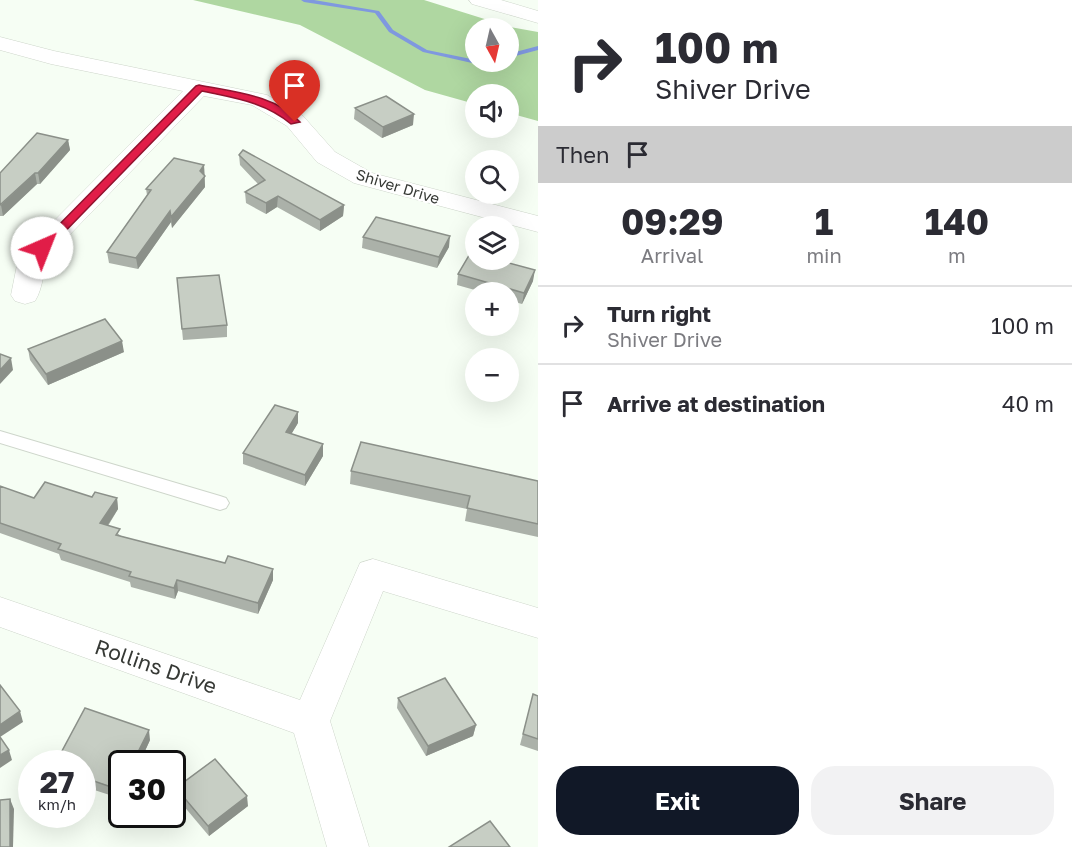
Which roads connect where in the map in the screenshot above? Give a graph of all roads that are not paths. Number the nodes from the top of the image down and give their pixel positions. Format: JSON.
{"nodes":[{"id":1,"x":479,"y":0,"type":"edge"},
{"id":2,"x":534,"y":11,"type":"edge"},
{"id":3,"x":0,"y":43,"type":"edge"},
{"id":4,"x":199,"y":88,"type":"junction"},
{"id":5,"x":538,"y":224,"type":"edge"},
{"id":6,"x":25,"y":295,"type":"dead end"},
{"id":7,"x":0,"y":437,"type":"edge"},
{"id":8,"x":220,"y":503,"type":"dead end"},
{"id":9,"x":0,"y":612,"type":"edge"},
{"id":10,"x":538,"y":623,"type":"edge"},
{"id":11,"x":310,"y":721,"type":"junction"},
{"id":12,"x":348,"y":847,"type":"edge"}],
"edges":[{"from":1,"to":2,"type":"street"},
{"from":3,"to":4,"type":"street","name":"Shiver Drive"},
{"from":4,"to":5,"type":"street","name":"Shiver Drive"},
{"from":4,"to":6,"type":"street"},
{"from":7,"to":8,"type":"lane"},
{"from":9,"to":11,"type":"street","name":"Rollins Drive"},
{"from":10,"to":11,"type":"street"},
{"from":11,"to":12,"type":"street"}]}
